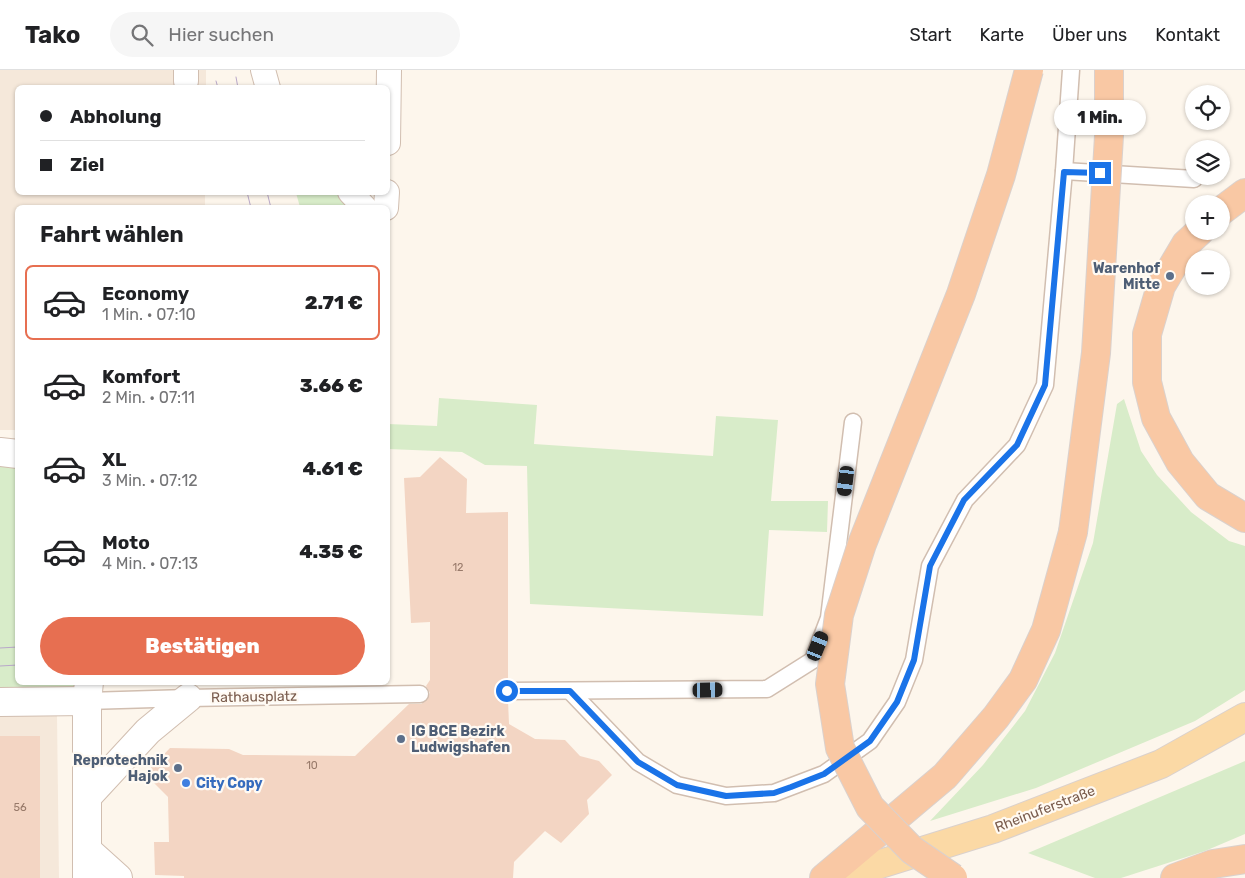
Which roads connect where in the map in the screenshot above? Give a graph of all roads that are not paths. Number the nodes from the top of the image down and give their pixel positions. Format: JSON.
{"nodes":[{"id":1,"x":263,"y":70,"type":"edge"},
{"id":2,"x":389,"y":70,"type":"edge"},
{"id":3,"x":1029,"y":70,"type":"edge"},
{"id":4,"x":1071,"y":70,"type":"edge"},
{"id":5,"x":1109,"y":70,"type":"edge"},
{"id":6,"x":267,"y":85,"type":"edge"},
{"id":7,"x":389,"y":85,"type":"edge"},
{"id":8,"x":1064,"y":172,"type":"junction"},
{"id":9,"x":1185,"y":179,"type":"edge"},
{"id":10,"x":1245,"y":193,"type":"edge"},
{"id":11,"x":353,"y":195,"type":"edge"},
{"id":12,"x":1230,"y":204,"type":"edge"},
{"id":13,"x":362,"y":205,"type":"edge"},
{"id":14,"x":1190,"y":240,"type":"edge"},
{"id":15,"x":854,"y":422,"type":"dead end"},
{"id":16,"x":0,"y":452,"type":"edge"},
{"id":17,"x":15,"y":454,"type":"edge"},
{"id":18,"x":1245,"y":518,"type":"edge"},
{"id":19,"x":507,"y":691,"type":"dead end"},
{"id":20,"x":570,"y":691,"type":"junction"},
{"id":21,"x":88,"y":692,"type":"edge"},
{"id":22,"x":420,"y":694,"type":"dead end"},
{"id":23,"x":188,"y":698,"type":"junction"},
{"id":24,"x":0,"y":702,"type":"edge"},
{"id":25,"x":1245,"y":717,"type":"edge"},
{"id":26,"x":87,"y":797,"type":"junction"},
{"id":27,"x":88,"y":851,"type":"junction"},
{"id":28,"x":1245,"y":858,"type":"edge"},
{"id":29,"x":87,"y":878,"type":"edge"},
{"id":30,"x":118,"y":878,"type":"edge"},
{"id":31,"x":824,"y":878,"type":"edge"},
{"id":32,"x":835,"y":878,"type":"edge"},
{"id":33,"x":954,"y":878,"type":"edge"},
{"id":34,"x":1175,"y":878,"type":"edge"}],
"edges":[{"from":1,"to":6,"type":"street"},
{"from":2,"to":7,"type":"street"},
{"from":3,"to":33,"type":"highway","bridge":true},
{"from":4,"to":8,"type":"lane"},
{"from":5,"to":31,"type":"highway","bridge":true},
{"from":8,"to":9,"type":"lane"},
{"from":8,"to":20,"type":"lane"},
{"from":10,"to":12,"type":"highway"},
{"from":11,"to":13,"type":"street"},
{"from":14,"to":18,"type":"highway"},
{"from":15,"to":20,"type":"lane"},
{"from":16,"to":17,"type":"street"},
{"from":19,"to":20,"type":"lane"},
{"from":21,"to":23,"type":"lane","name":"Rathausplatz"},
{"from":21,"to":24,"type":"street"},
{"from":21,"to":26,"type":"street"},
{"from":22,"to":23,"type":"lane","name":"Rathausplatz"},
{"from":23,"to":26,"type":"street"},
{"from":25,"to":32,"type":"main road","name":"Rheinuferstraße"},
{"from":26,"to":27,"type":"street"},
{"from":27,"to":29,"type":"street"},
{"from":27,"to":30,"type":"street"},
{"from":28,"to":34,"type":"highway"}]}
